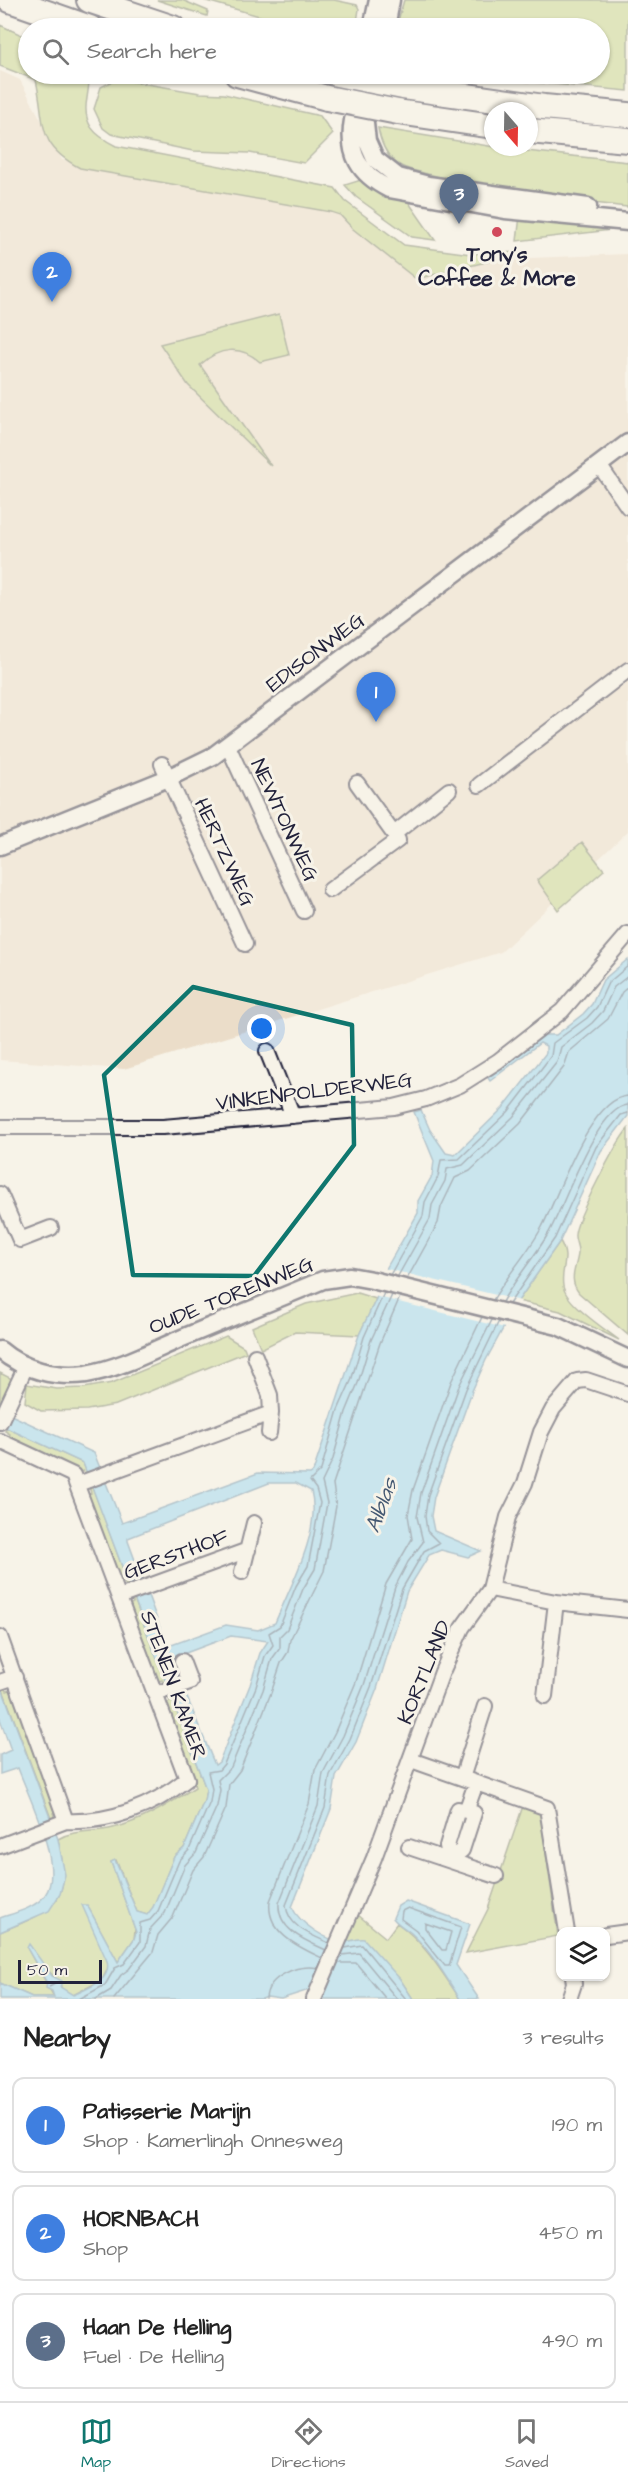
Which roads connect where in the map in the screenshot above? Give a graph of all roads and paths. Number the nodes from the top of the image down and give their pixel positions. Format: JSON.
{"nodes":[{"id":1,"x":10,"y":0,"type":"edge"},
{"id":2,"x":89,"y":0,"type":"edge"},
{"id":3,"x":378,"y":0,"type":"edge"},
{"id":4,"x":391,"y":0,"type":"edge"},
{"id":5,"x":61,"y":18,"type":"edge"},
{"id":6,"x":143,"y":18,"type":"edge"},
{"id":7,"x":374,"y":18,"type":"edge"},
{"id":8,"x":388,"y":18,"type":"edge"},
{"id":9,"x":274,"y":84,"type":"edge"},
{"id":10,"x":389,"y":84,"type":"edge"},
{"id":11,"x":628,"y":115,"type":"edge"},
{"id":12,"x":484,"y":125,"type":"edge"},
{"id":13,"x":538,"y":131,"type":"edge"},
{"id":14,"x":628,"y":140,"type":"edge"},
{"id":15,"x":628,"y":211,"type":"edge"},
{"id":16,"x":628,"y":222,"type":"edge"},
{"id":17,"x":628,"y":443,"type":"edge"},
{"id":18,"x":598,"y":465,"type":"junction"},
{"id":19,"x":628,"y":507,"type":"edge"},
{"id":20,"x":628,"y":670,"type":"edge"},
{"id":21,"x":228,"y":746,"type":"junction"},
{"id":22,"x":165,"y":771,"type":"junction"},
{"id":23,"x":357,"y":783,"type":"dead end"},
{"id":24,"x":479,"y":785,"type":"dead end"},
{"id":25,"x":450,"y":790,"type":"dead end"},
{"id":26,"x":394,"y":834,"type":"junction"},
{"id":27,"x":0,"y":846,"type":"edge"},
{"id":28,"x":330,"y":890,"type":"dead end"},
{"id":29,"x":304,"y":911,"type":"dead end"},
{"id":30,"x":628,"y":934,"type":"edge"},
{"id":31,"x":244,"y":944,"type":"dead end"},
{"id":32,"x":267,"y":1051,"type":"dead end"},
{"id":33,"x":290,"y":1109,"type":"junction"},
{"id":34,"x":0,"y":1127,"type":"edge"},
{"id":35,"x":0,"y":1194,"type":"edge"},
{"id":36,"x":51,"y":1228,"type":"dead end"},
{"id":37,"x":0,"y":1350,"type":"edge"},
{"id":38,"x":255,"y":1356,"type":"dead end"},
{"id":39,"x":623,"y":1357,"type":"edge"},
{"id":40,"x":26,"y":1366,"type":"junction"},
{"id":41,"x":628,"y":1394,"type":"edge"},
{"id":42,"x":271,"y":1413,"type":"junction"},
{"id":43,"x":0,"y":1422,"type":"edge"},
{"id":44,"x":269,"y":1433,"type":"dead end"},
{"id":45,"x":0,"y":1441,"type":"edge"},
{"id":46,"x":82,"y":1483,"type":"junction"},
{"id":47,"x":254,"y":1523,"type":"dead end"},
{"id":48,"x":248,"y":1550,"type":"junction"},
{"id":49,"x":242,"y":1572,"type":"dead end"},
{"id":50,"x":490,"y":1589,"type":"junction"},
{"id":51,"x":124,"y":1595,"type":"junction"},
{"id":52,"x":556,"y":1602,"type":"junction"},
{"id":53,"x":628,"y":1610,"type":"edge"},
{"id":54,"x":0,"y":1636,"type":"edge"},
{"id":55,"x":182,"y":1661,"type":"dead end"},
{"id":56,"x":6,"y":1680,"type":"edge"},
{"id":57,"x":158,"y":1693,"type":"junction"},
{"id":58,"x":545,"y":1696,"type":"dead end"},
{"id":59,"x":485,"y":1706,"type":"dead end"},
{"id":60,"x":411,"y":1760,"type":"junction"},
{"id":61,"x":462,"y":1778,"type":"junction"},
{"id":62,"x":476,"y":1783,"type":"junction"},
{"id":63,"x":66,"y":1821,"type":"junction"},
{"id":64,"x":0,"y":1846,"type":"edge"},
{"id":65,"x":409,"y":1847,"type":"dead end"},
{"id":66,"x":450,"y":1860,"type":"junction"},
{"id":67,"x":496,"y":1876,"type":"dead end"},
{"id":68,"x":566,"y":1927,"type":"edge"},
{"id":69,"x":628,"y":1932,"type":"edge"},
{"id":70,"x":610,"y":1934,"type":"edge"},
{"id":71,"x":574,"y":1981,"type":"edge"},
{"id":72,"x":314,"y":1999,"type":"edge"},
{"id":73,"x":569,"y":1999,"type":"edge"}],
"edges":[{"from":1,"to":5,"type":"highway"},
{"from":2,"to":6,"type":"highway"},
{"from":3,"to":7,"type":"street"},
{"from":4,"to":8,"type":"street"},
{"from":9,"to":12,"type":"highway","bridge":true},
{"from":10,"to":11,"type":"highway","bridge":true},
{"from":13,"to":14,"type":"highway"},
{"from":15,"to":16,"type":"street"},
{"from":17,"to":18,"type":"street","name":"EDISONWEG"},
{"from":18,"to":19,"type":"street"},
{"from":18,"to":21,"type":"street","name":"EDISONWEG"},
{"from":20,"to":24,"type":"street"},
{"from":21,"to":22,"type":"street","name":"EDISONWEG"},
{"from":21,"to":29,"type":"street","name":"NEWTONWEG"},
{"from":22,"to":27,"type":"street","name":"EDISONWEG"},
{"from":22,"to":31,"type":"street","name":"HERTZWEG"},
{"from":23,"to":26,"type":"street"},
{"from":25,"to":26,"type":"street"},
{"from":26,"to":28,"type":"street"},
{"from":30,"to":33,"type":"street","name":"VINKENPOLDERWEG"},
{"from":32,"to":33,"type":"street"},
{"from":33,"to":34,"type":"street","name":"VINKENPOLDERWEG"},
{"from":35,"to":36,"type":"street"},
{"from":37,"to":40,"type":"street","name":"OUDE TORENWEG"},
{"from":38,"to":42,"type":"street"},
{"from":39,"to":40,"type":"street","name":"OUDE TORENWEG"},
{"from":40,"to":43,"type":"street"},
{"from":41,"to":50,"type":"street","name":"KORTLAND"},
{"from":42,"to":44,"type":"street"},
{"from":42,"to":46,"type":"street"},
{"from":45,"to":46,"type":"street"},
{"from":46,"to":51,"type":"street","name":"STENEN KAMER"},
{"from":47,"to":48,"type":"street","name":"GERSTHOF"},
{"from":48,"to":49,"type":"street","name":"GERSTHOF"},
{"from":48,"to":51,"type":"street","name":"GERSTHOF"},
{"from":50,"to":52,"type":"street"},
{"from":50,"to":60,"type":"street","name":"KORTLAND"},
{"from":51,"to":57,"type":"street","name":"STENEN KAMER"},
{"from":52,"to":53,"type":"street"},
{"from":52,"to":58,"type":"street"},
{"from":54,"to":56,"type":"street"},
{"from":55,"to":57,"type":"street"},
{"from":56,"to":63,"type":"street"},
{"from":57,"to":63,"type":"street","name":"STENEN KAMER"},
{"from":59,"to":61,"type":"street"},
{"from":60,"to":61,"type":"street"},
{"from":60,"to":72,"type":"street","name":"KORTLAND"},
{"from":61,"to":62,"type":"street"},
{"from":62,"to":66,"type":"street"},
{"from":62,"to":68,"type":"street"},
{"from":63,"to":64,"type":"street"},
{"from":65,"to":66,"type":"street"},
{"from":66,"to":67,"type":"street"},
{"from":69,"to":70,"type":"street"},
{"from":71,"to":73,"type":"street"}]}
